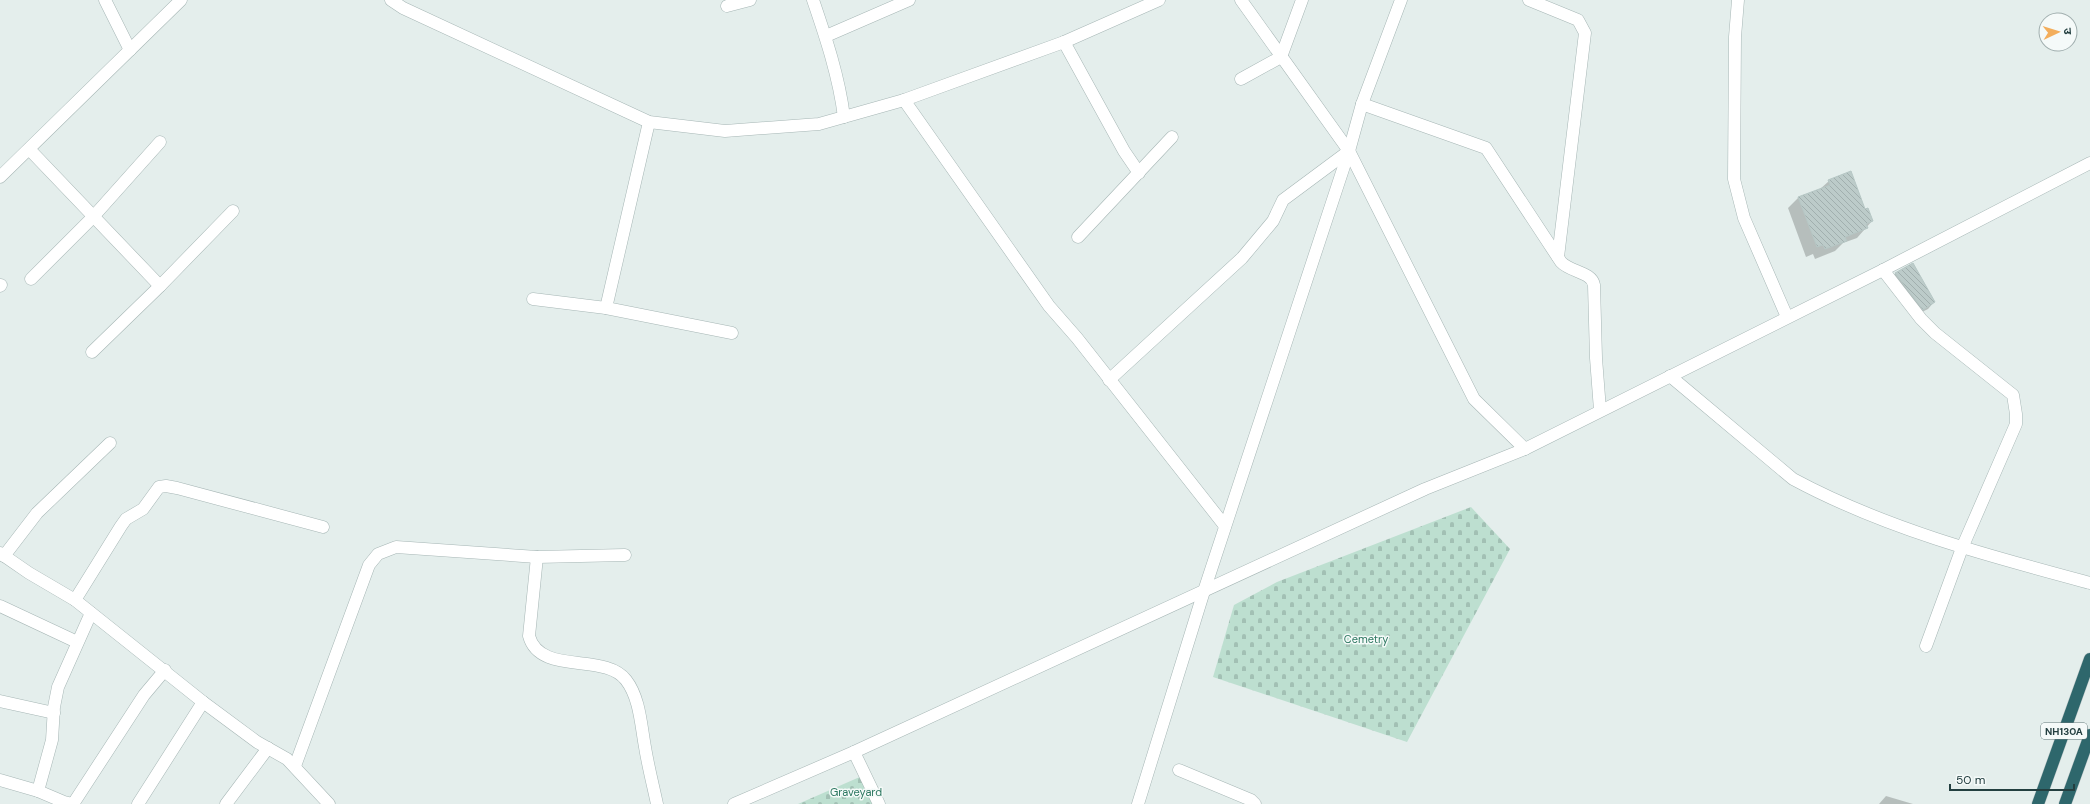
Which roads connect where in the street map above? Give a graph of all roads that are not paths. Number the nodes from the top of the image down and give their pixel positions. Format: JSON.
{"nodes":[{"id":1,"x":105,"y":0,"type":"edge"},
{"id":2,"x":181,"y":0,"type":"edge"},
{"id":3,"x":391,"y":0,"type":"edge"},
{"id":4,"x":750,"y":0,"type":"edge"},
{"id":5,"x":813,"y":0,"type":"edge"},
{"id":6,"x":909,"y":0,"type":"edge"},
{"id":7,"x":1159,"y":0,"type":"edge"},
{"id":8,"x":1241,"y":0,"type":"edge"},
{"id":9,"x":1302,"y":0,"type":"edge"},
{"id":10,"x":1400,"y":0,"type":"edge"},
{"id":11,"x":1529,"y":0,"type":"edge"},
{"id":12,"x":1738,"y":0,"type":"edge"},
{"id":13,"x":727,"y":6,"type":"dead end"},
{"id":14,"x":826,"y":36,"type":"junction"},
{"id":15,"x":1064,"y":42,"type":"junction"},
{"id":16,"x":130,"y":50,"type":"junction"},
{"id":17,"x":1281,"y":57,"type":"junction"},
{"id":18,"x":1241,"y":79,"type":"dead end"},
{"id":19,"x":904,"y":100,"type":"junction"},
{"id":20,"x":1362,"y":104,"type":"junction"},
{"id":21,"x":844,"y":117,"type":"junction"},
{"id":22,"x":649,"y":122,"type":"junction"},
{"id":23,"x":1172,"y":137,"type":"dead end"},
{"id":24,"x":160,"y":142,"type":"dead end"},
{"id":25,"x":29,"y":149,"type":"junction"},
{"id":26,"x":1349,"y":150,"type":"junction"},
{"id":27,"x":2090,"y":163,"type":"edge"},
{"id":28,"x":1139,"y":173,"type":"junction"},
{"id":29,"x":0,"y":177,"type":"edge"},
{"id":30,"x":233,"y":211,"type":"dead end"},
{"id":31,"x":93,"y":217,"type":"junction"},
{"id":32,"x":1078,"y":237,"type":"dead end"},
{"id":33,"x":1558,"y":257,"type":"junction"},
{"id":34,"x":1883,"y":270,"type":"junction"},
{"id":35,"x":31,"y":279,"type":"dead end"},
{"id":36,"x":160,"y":286,"type":"junction"},
{"id":37,"x":533,"y":299,"type":"dead end"},
{"id":38,"x":606,"y":308,"type":"junction"},
{"id":39,"x":1787,"y":318,"type":"junction"},
{"id":40,"x":732,"y":333,"type":"dead end"},
{"id":41,"x":92,"y":352,"type":"dead end"},
{"id":42,"x":1670,"y":376,"type":"junction"},
{"id":43,"x":1109,"y":380,"type":"junction"},
{"id":44,"x":1600,"y":410,"type":"junction"},
{"id":45,"x":110,"y":443,"type":"dead end"},
{"id":46,"x":1525,"y":448,"type":"junction"},
{"id":47,"x":1226,"y":526,"type":"junction"},
{"id":48,"x":323,"y":527,"type":"dead end"},
{"id":49,"x":1962,"y":548,"type":"junction"},
{"id":50,"x":2,"y":554,"type":"edge"},
{"id":51,"x":625,"y":555,"type":"dead end"},
{"id":52,"x":537,"y":557,"type":"junction"},
{"id":53,"x":2090,"y":583,"type":"edge"},
{"id":54,"x":1204,"y":591,"type":"junction"},
{"id":55,"x":75,"y":600,"type":"junction"},
{"id":56,"x":0,"y":606,"type":"edge"},
{"id":57,"x":92,"y":613,"type":"junction"},
{"id":58,"x":77,"y":642,"type":"junction"},
{"id":59,"x":1926,"y":646,"type":"dead end"},
{"id":60,"x":2090,"y":659,"type":"edge"},
{"id":61,"x":165,"y":670,"type":"junction"},
{"id":62,"x":0,"y":701,"type":"edge"},
{"id":63,"x":203,"y":702,"type":"junction"},
{"id":64,"x":54,"y":713,"type":"junction"},
{"id":65,"x":2090,"y":735,"type":"edge"},
{"id":66,"x":268,"y":748,"type":"junction"},
{"id":67,"x":854,"y":752,"type":"junction"},
{"id":68,"x":295,"y":766,"type":"junction"},
{"id":69,"x":1178,"y":770,"type":"dead end"},
{"id":70,"x":0,"y":780,"type":"edge"},
{"id":71,"x":38,"y":791,"type":"junction"},
{"id":72,"x":138,"y":804,"type":"edge"},
{"id":73,"x":226,"y":804,"type":"edge"},
{"id":74,"x":329,"y":804,"type":"edge"},
{"id":75,"x":657,"y":804,"type":"edge"},
{"id":76,"x":734,"y":804,"type":"edge"},
{"id":77,"x":879,"y":804,"type":"edge"},
{"id":78,"x":1138,"y":804,"type":"edge"},
{"id":79,"x":1255,"y":804,"type":"edge"},
{"id":80,"x":2038,"y":804,"type":"edge"},
{"id":81,"x":2065,"y":804,"type":"edge"}],
"edges":[{"from":1,"to":16,"type":"street"},
{"from":2,"to":16,"type":"street"},
{"from":3,"to":22,"type":"street"},
{"from":4,"to":13,"type":"street"},
{"from":5,"to":14,"type":"street"},
{"from":6,"to":14,"type":"street"},
{"from":7,"to":15,"type":"street"},
{"from":8,"to":17,"type":"street"},
{"from":9,"to":17,"type":"street"},
{"from":10,"to":20,"type":"street"},
{"from":11,"to":33,"type":"street"},
{"from":12,"to":39,"type":"street"},
{"from":14,"to":21,"type":"street"},
{"from":15,"to":19,"type":"street"},
{"from":15,"to":28,"type":"street"},
{"from":16,"to":25,"type":"street"},
{"from":17,"to":18,"type":"street"},
{"from":17,"to":26,"type":"street"},
{"from":19,"to":21,"type":"street"},
{"from":19,"to":43,"type":"street"},
{"from":20,"to":26,"type":"street"},
{"from":20,"to":33,"type":"street"},
{"from":21,"to":22,"type":"street"},
{"from":22,"to":38,"type":"street"},
{"from":23,"to":28,"type":"street"},
{"from":24,"to":31,"type":"street"},
{"from":25,"to":29,"type":"street"},
{"from":25,"to":31,"type":"street"},
{"from":26,"to":43,"type":"street"},
{"from":26,"to":46,"type":"street"},
{"from":26,"to":47,"type":"street"},
{"from":27,"to":34,"type":"street"},
{"from":28,"to":32,"type":"street"},
{"from":30,"to":36,"type":"street"},
{"from":31,"to":35,"type":"street"},
{"from":31,"to":36,"type":"street"},
{"from":33,"to":44,"type":"street"},
{"from":34,"to":39,"type":"street"},
{"from":34,"to":49,"type":"street"},
{"from":36,"to":41,"type":"street"},
{"from":37,"to":38,"type":"street"},
{"from":38,"to":40,"type":"street"},
{"from":39,"to":42,"type":"street"},
{"from":42,"to":44,"type":"street"},
{"from":42,"to":49,"type":"street"},
{"from":43,"to":47,"type":"street"},
{"from":44,"to":46,"type":"street"},
{"from":45,"to":50,"type":"street"},
{"from":46,"to":54,"type":"street"},
{"from":47,"to":54,"type":"street"},
{"from":48,"to":55,"type":"street"},
{"from":49,"to":53,"type":"street"},
{"from":49,"to":59,"type":"street"},
{"from":50,"to":55,"type":"street"},
{"from":51,"to":52,"type":"street"},
{"from":52,"to":68,"type":"street"},
{"from":52,"to":75,"type":"street"},
{"from":54,"to":67,"type":"street"},
{"from":54,"to":78,"type":"street"},
{"from":55,"to":57,"type":"street"},
{"from":56,"to":58,"type":"street"},
{"from":57,"to":58,"type":"street"},
{"from":57,"to":61,"type":"street"},
{"from":58,"to":64,"type":"street"},
{"from":60,"to":80,"type":"highway","number":"NH130A"},
{"from":61,"to":63,"type":"street"},
{"from":61,"to":71,"type":"street"},
{"from":62,"to":64,"type":"street"},
{"from":63,"to":66,"type":"street"},
{"from":63,"to":72,"type":"street"},
{"from":64,"to":71,"type":"street"},
{"from":65,"to":81,"type":"highway","number":"NH130A"},
{"from":66,"to":68,"type":"street"},
{"from":66,"to":73,"type":"street"},
{"from":67,"to":76,"type":"street"},
{"from":67,"to":77,"type":"street"},
{"from":68,"to":74,"type":"street"},
{"from":69,"to":79,"type":"street"},
{"from":70,"to":71,"type":"street"}]}
